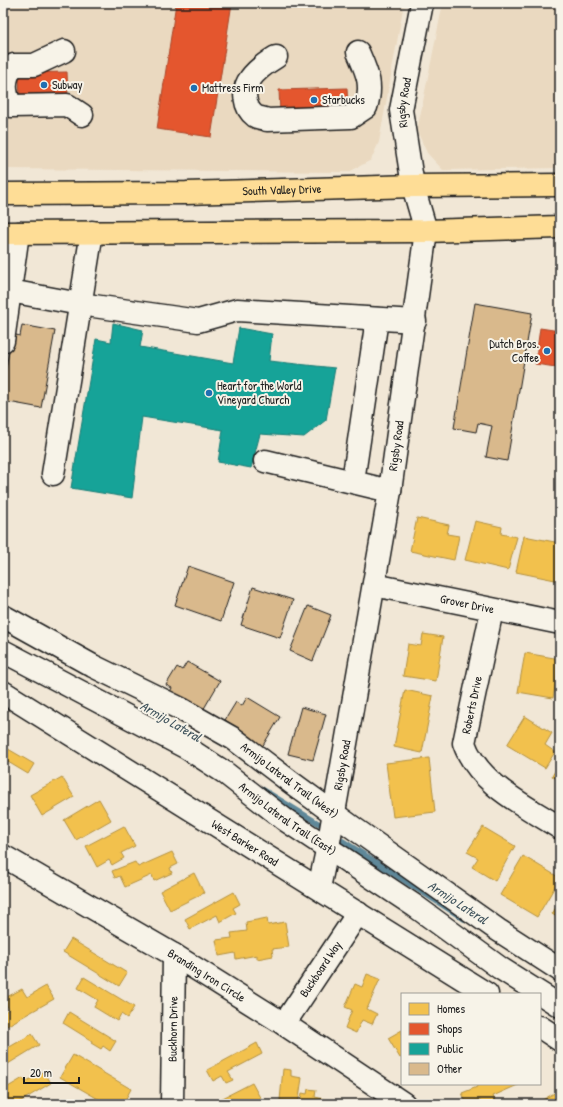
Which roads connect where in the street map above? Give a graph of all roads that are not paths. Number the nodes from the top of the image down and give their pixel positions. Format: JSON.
{"nodes":[{"id":1,"x":422,"y":3,"type":"edge"},
{"id":2,"x":64,"y":51,"type":"dead end"},
{"id":3,"x":358,"y":52,"type":"dead end"},
{"id":4,"x":276,"y":56,"type":"dead end"},
{"id":5,"x":82,"y":115,"type":"dead end"},
{"id":6,"x":560,"y":185,"type":"edge"},
{"id":7,"x":413,"y":186,"type":"junction"},
{"id":8,"x":3,"y":194,"type":"edge"},
{"id":9,"x":560,"y":227,"type":"edge"},
{"id":10,"x":426,"y":231,"type":"junction"},
{"id":11,"x":92,"y":232,"type":"junction"},
{"id":12,"x":11,"y":233,"type":"edge"},
{"id":13,"x":10,"y":291,"type":"junction"},
{"id":14,"x":80,"y":304,"type":"junction"},
{"id":15,"x":377,"y":319,"type":"junction"},
{"id":16,"x":415,"y":321,"type":"junction"},
{"id":17,"x":3,"y":341,"type":"edge"},
{"id":18,"x":265,"y":461,"type":"dead end"},
{"id":19,"x":53,"y":474,"type":"dead end"},
{"id":20,"x":353,"y":481,"type":"junction"},
{"id":21,"x":390,"y":492,"type":"junction"},
{"id":22,"x":374,"y":585,"type":"junction"},
{"id":23,"x":492,"y":610,"type":"junction"},
{"id":24,"x":3,"y":616,"type":"edge"},
{"id":25,"x":560,"y":623,"type":"edge"},
{"id":26,"x":3,"y":651,"type":"edge"},
{"id":27,"x":3,"y":692,"type":"edge"},
{"id":28,"x":334,"y":814,"type":"junction"},
{"id":29,"x":560,"y":828,"type":"edge"},
{"id":30,"x":327,"y":847,"type":"junction"},
{"id":31,"x":3,"y":856,"type":"edge"},
{"id":32,"x":319,"y":888,"type":"junction"},
{"id":33,"x":358,"y":913,"type":"junction"},
{"id":34,"x":174,"y":955,"type":"junction"},
{"id":35,"x":560,"y":970,"type":"edge"},
{"id":36,"x":485,"y":993,"type":"edge"},
{"id":37,"x":539,"y":993,"type":"edge"},
{"id":38,"x":541,"y":994,"type":"edge"},
{"id":39,"x":560,"y":1006,"type":"edge"},
{"id":40,"x":284,"y":1024,"type":"junction"},
{"id":41,"x":541,"y":1028,"type":"edge"},
{"id":42,"x":560,"y":1040,"type":"edge"},
{"id":43,"x":396,"y":1101,"type":"edge"},
{"id":44,"x":172,"y":1104,"type":"edge"}],
"edges":[{"from":1,"to":7,"type":"street","name":"Rigsby Road"},
{"from":2,"to":5,"type":"street"},
{"from":3,"to":4,"type":"street"},
{"from":6,"to":7,"type":"main road","name":"South Valley Drive"},
{"from":7,"to":8,"type":"main road","name":"South Valley Drive"},
{"from":7,"to":10,"type":"street","name":"Rigsby Road"},
{"from":9,"to":10,"type":"main road"},
{"from":10,"to":11,"type":"main road"},
{"from":10,"to":16,"type":"street","name":"Rigsby Road"},
{"from":11,"to":12,"type":"main road"},
{"from":11,"to":14,"type":"street"},
{"from":12,"to":13,"type":"street"},
{"from":13,"to":14,"type":"street"},
{"from":13,"to":17,"type":"street"},
{"from":14,"to":15,"type":"street"},
{"from":14,"to":19,"type":"street"},
{"from":15,"to":16,"type":"street"},
{"from":15,"to":20,"type":"street"},
{"from":16,"to":21,"type":"street","name":"Rigsby Road"},
{"from":18,"to":20,"type":"street"},
{"from":20,"to":21,"type":"street"},
{"from":21,"to":22,"type":"street","name":"Rigsby Road"},
{"from":22,"to":23,"type":"street","name":"Grover Drive"},
{"from":22,"to":28,"type":"street","name":"Rigsby Road"},
{"from":23,"to":25,"type":"street","name":"Grover Drive"},
{"from":23,"to":29,"type":"street","name":"Roberts Drive"},
{"from":24,"to":28,"type":"street","name":"Armijo Lateral Trail (West)"},
{"from":26,"to":30,"type":"street","name":"Armijo Lateral Trail (East)"},
{"from":27,"to":32,"type":"street","name":"West Barker Road"},
{"from":28,"to":30,"type":"street","name":"Rigsby Road"},
{"from":28,"to":35,"type":"street","name":"Armijo Lateral Trail (West)"},
{"from":30,"to":32,"type":"street","name":"Rigsby Road"},
{"from":30,"to":37,"type":"street","name":"Armijo Lateral Trail (East)"},
{"from":31,"to":34,"type":"street","name":"Branding Iron Circle"},
{"from":32,"to":33,"type":"street","name":"West Barker Road"},
{"from":33,"to":36,"type":"street","name":"West Barker Road"},
{"from":33,"to":40,"type":"street","name":"Buckboard Way"},
{"from":34,"to":40,"type":"street","name":"Branding Iron Circle"},
{"from":34,"to":44,"type":"street","name":"Buckhorn Drive"},
{"from":38,"to":39,"type":"street","name":"Armijo Lateral Trail (East)"},
{"from":40,"to":43,"type":"street","name":"Branding Iron Circle"},
{"from":41,"to":42,"type":"street"}]}
